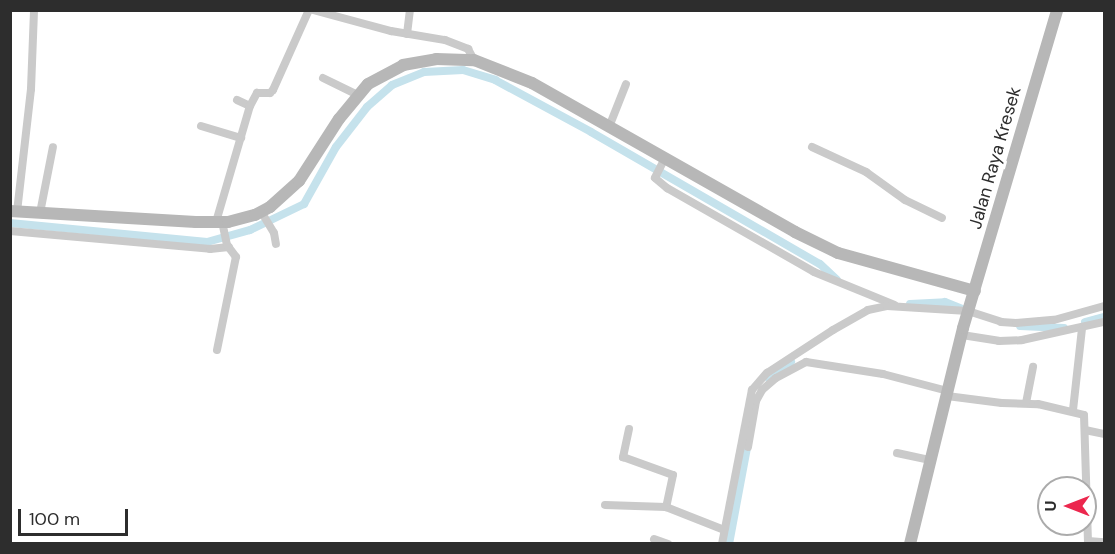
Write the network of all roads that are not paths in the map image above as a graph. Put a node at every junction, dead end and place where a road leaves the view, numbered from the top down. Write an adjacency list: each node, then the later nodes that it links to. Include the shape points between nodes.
1 (34, 10): 18 (street, via 30,99)
2 (311, 10): 5 (street); 11 (street, via 273,90 257,93)
3 (410, 10): 5 (street)
4 (1057, 10): 26 (main road, Jalan Raya Kresek)
5 (408, 34): 6 (street, via 468,49)
6 (474, 60): 9 (main road, via 436,59 403,65 375,80); 13 (main road, via 532,83)
7 (324, 78): 9 (street)
8 (626, 84): 13 (street)
9 (358, 95): 20 (main road, via 300,182)
10 (237, 100): 11 (street)
11 (250, 106): 14 (street)
12 (201, 126): 14 (street)
13 (609, 127): 17 (main road)
14 (241, 138): 22 (street)
15 (53, 147): 19 (street)
16 (812, 147): 21 (street, via 866,172 905,200)
17 (659, 167): 26 (main road, via 838,253); 27 (street, via 655,179 666,188 814,272)
18 (14, 212): 19 (main road)
19 (40, 213): 22 (main road)
20 (264, 215): 22 (main road); 24 (street)
21 (942, 218)
22 (220, 226): 25 (street)
23 (10, 231): 25 (street, via 210,249)
24 (276, 244)
25 (228, 246): 33 (street, via 236,262)
26 (975, 291): 29 (main road, Jalan Raya Kresek)
27 (897, 306): 29 (street); 46 (street, via 862,314 758,381 748,406)
28 (1104, 306): 30 (street)
29 (968, 313): 30 (street, via 1001,322); 32 (main road, Jalan Raya Kresek)
30 (1083, 322): 31 (street); 32 (street, via 1006,341); 37 (street)
31 (1104, 322)
32 (963, 331): 35 (main road, Jalan Raya Kresek)
33 (217, 350)
34 (1033, 367): 36 (street)
35 (948, 393): 36 (street); 41 (street, via 883,374 806,362 762,390 756,401); 43 (main road, Jalan Raya Kresek)
36 (1026, 404): 37 (street)
37 (1073, 410): 39 (street, via 1085,416)
38 (629, 429): 45 (street, via 623,457 673,475)
39 (1085, 430): 40 (street); 48 (street)
40 (1104, 434)
41 (748, 447)
42 (897, 453): 43 (street)
43 (930, 460): 52 (main road, Jalan Raya Kresek)
44 (605, 505): 45 (street)
45 (666, 507): 46 (street)
46 (724, 530): 51 (street)
47 (654, 539): 50 (street)
48 (1088, 542): 49 (street)
49 (1104, 542)
50 (668, 543)
51 (722, 543)
52 (910, 543)

